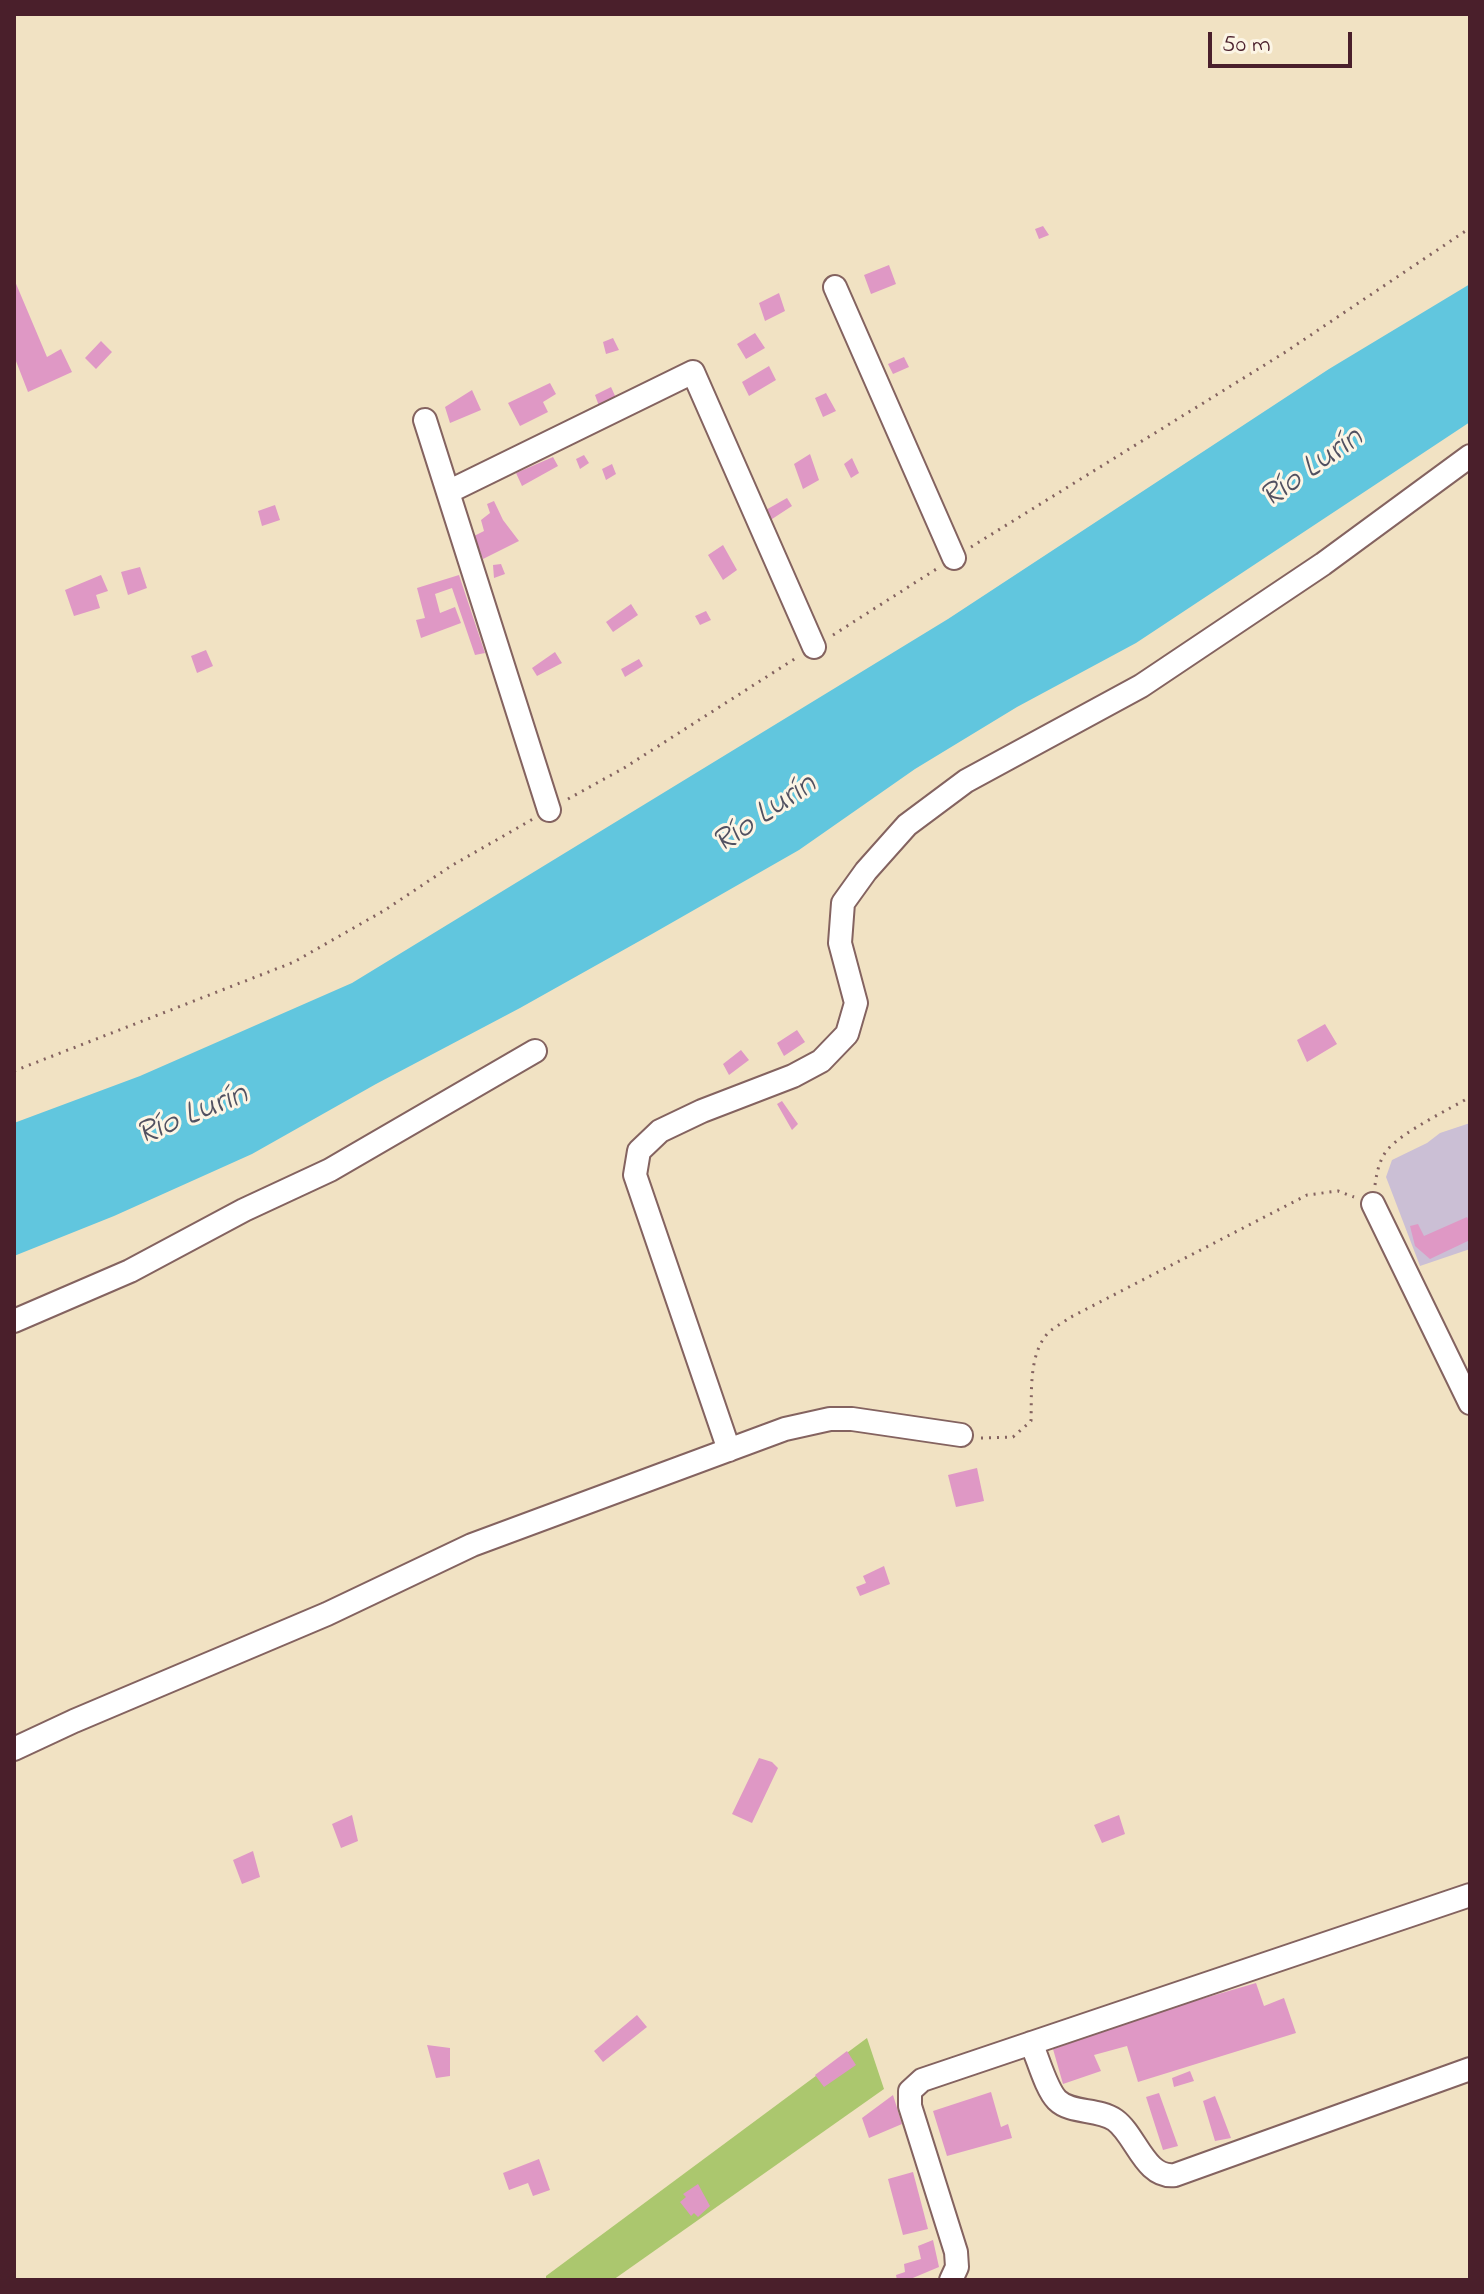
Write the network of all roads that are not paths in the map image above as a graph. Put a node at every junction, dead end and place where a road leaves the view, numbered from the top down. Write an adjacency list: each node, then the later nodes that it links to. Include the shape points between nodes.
1 (835, 287): 5 (street)
2 (425, 420): 4 (street)
3 (1470, 456): 13 (street, via 1323,564 1141,686 966,781 907,825 843,903 840,943 856,1003 847,1034 821,1061 660,1131 639,1151 635,1175)
4 (448, 492): 6 (street, via 693,372); 7 (street)
5 (954, 558)
6 (814, 647)
7 (549, 810)
8 (535, 1051): 10 (street, via 330,1170 130,1271)
9 (1373, 1204): 11 (street)
10 (14, 1321)
11 (1470, 1403)
12 (961, 1435): 13 (street, via 830,1419)
13 (729, 1450): 14 (street, via 472,1545 327,1614)
14 (14, 1749)
15 (1470, 1895): 16 (street)
16 (1031, 2043): 17 (street, via 1055,2098 1065,2106 1114,2120 1159,2175 1167,2176); 18 (street, via 922,2080 910,2091 910,2106 956,2252)
17 (1470, 2069)
18 (951, 2280)

